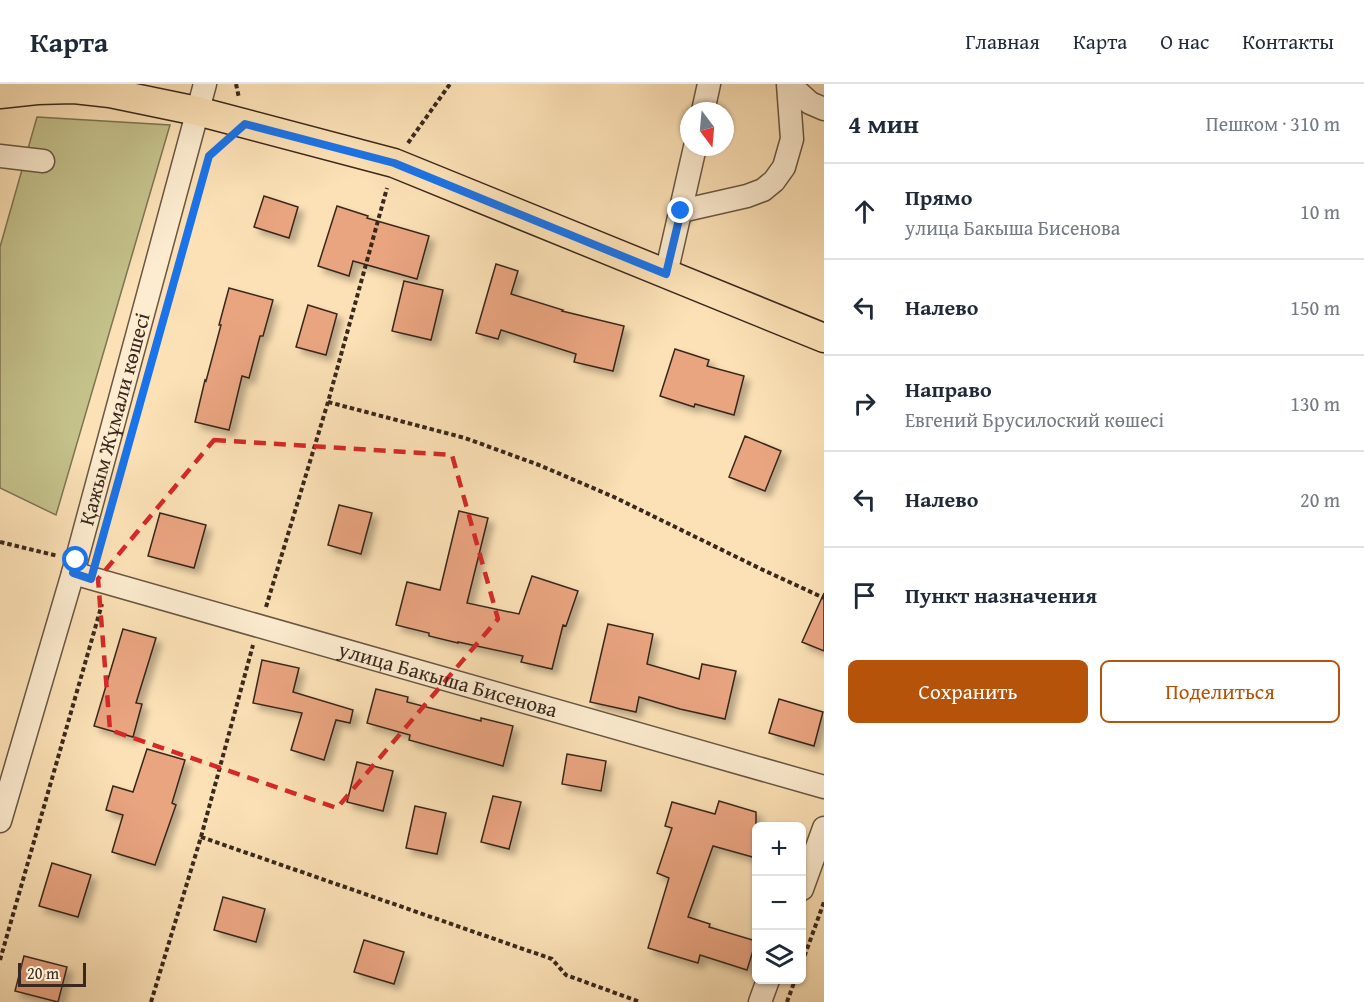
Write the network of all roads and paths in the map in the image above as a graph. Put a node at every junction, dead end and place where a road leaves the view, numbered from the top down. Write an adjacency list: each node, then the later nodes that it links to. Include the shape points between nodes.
1 (205, 84): 9 (street, Қажым Жұмали көшесі)
2 (236, 84): 10 (path)
3 (450, 84): 15 (path)
4 (709, 84): 7 (street)
5 (789, 84): 8 (street, via 810,103); 16 (street, via 792,139 784,167 774,181 764,190 747,196)
6 (0, 94): 9 (main road, via 74,89)
7 (705, 102)
8 (824, 109)
9 (197, 111): 10 (main road); 21 (street, Қажым Жұмали көшесі)
10 (245, 124): 12 (path); 15 (main road)
11 (0, 156): 14 (street)
12 (209, 156)
13 (693, 156): 16 (street)
14 (44, 161)
15 (394, 163): 17 (main road); 19 (path)
16 (681, 211): 17 (street)
17 (666, 274): 18 (main road)
18 (824, 338)
19 (328, 402): 22 (path, via 465,438 539,465); 23 (path)
20 (0, 542): 21 (path)
21 (80, 571): 23 (street, улица Бакыша Бисенова); 25 (street, Қажым Жұмали көшесі); 31 (path, via 102,603)
22 (824, 598)
23 (260, 627): 24 (street, улица Бакыша Бисенова); 27 (path)
24 (824, 787)
25 (0, 821)
26 (824, 828): 28 (street)
27 (201, 837): 34 (path); 35 (path, via 552,959 566,975)
28 (806, 876)
29 (824, 902): 30 (path)
30 (806, 950)
31 (0, 960)
32 (767, 984): 36 (street)
33 (794, 984): 37 (path)
34 (151, 1002)
35 (640, 1002)
36 (760, 1002)
37 (787, 1002)

